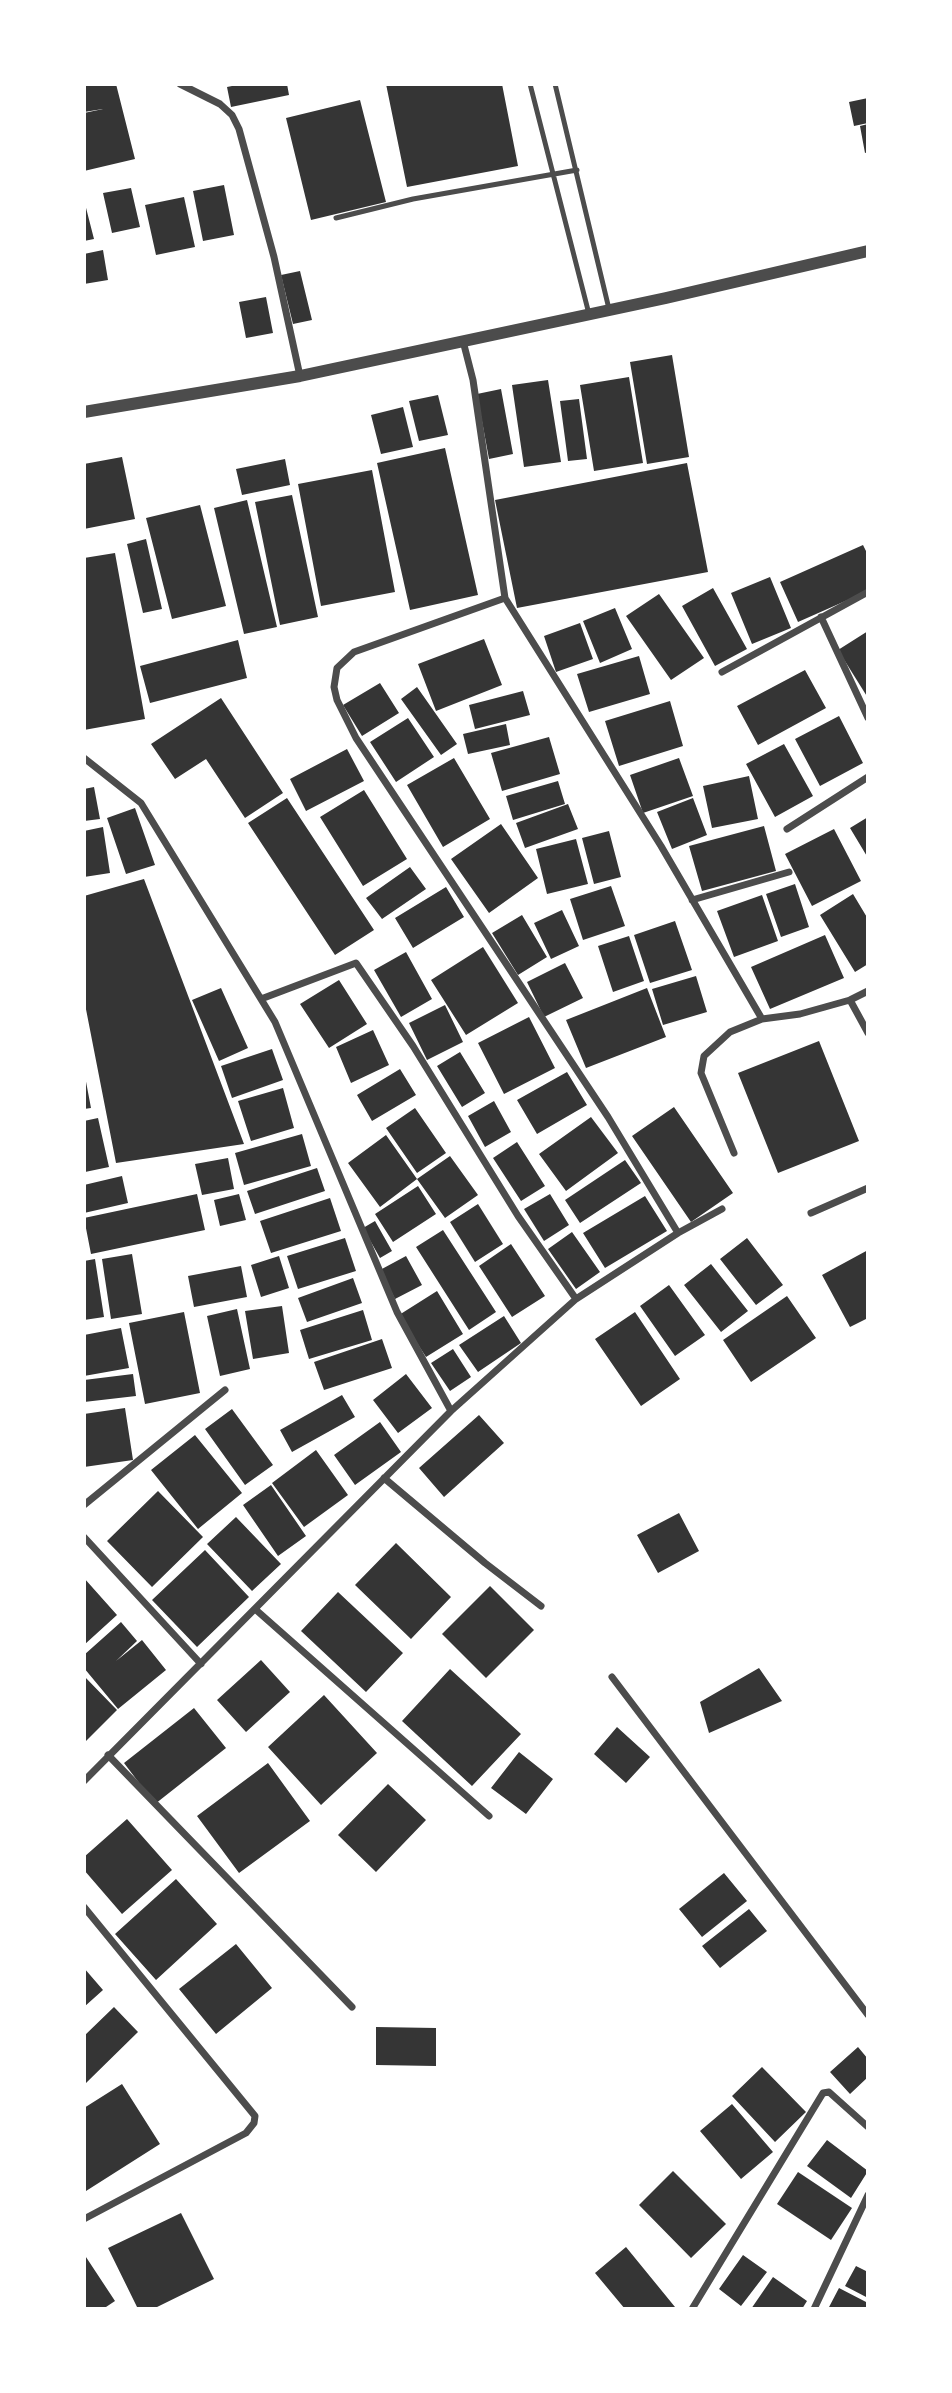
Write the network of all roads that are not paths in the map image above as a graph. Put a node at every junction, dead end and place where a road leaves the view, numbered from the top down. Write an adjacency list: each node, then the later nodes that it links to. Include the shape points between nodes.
1 (180, 84): 11 (street, via 220,104 239,129)
2 (530, 84): 5 (lane)
3 (555, 84): 4 (lane)
4 (578, 170): 5 (lane); 8 (lane)
5 (551, 175): 6 (lane, via 413,199); 9 (lane)
6 (336, 218)
7 (868, 251): 8 (street)
8 (610, 310): 9 (street)
9 (589, 314): 10 (street)
10 (463, 341): 11 (street); 14 (street, via 473,380)
11 (300, 376): 12 (street)
12 (84, 412)
13 (868, 592): 15 (street)
14 (505, 598): 22 (street); 32 (street, via 354,653 337,668 337,700 356,738 608,1117)
15 (821, 617): 16 (street); 17 (street)
16 (722, 672)
17 (868, 718)
18 (84, 758): 24 (street, via 141,803)
19 (868, 777): 20 (street)
20 (787, 829)
21 (789, 872): 22 (street)
22 (692, 900): 26 (street)
23 (868, 990): 25 (street)
24 (261, 999): 33 (street, via 356,962 518,1216); 35 (street, via 275,1022 397,1312)
25 (850, 1000): 26 (street); 27 (street)
26 (762, 1019): 28 (street, via 730,1032 704,1056 701,1073)
27 (868, 1033)
28 (734, 1153)
29 (868, 1188): 31 (street)
30 (722, 1209): 32 (street)
31 (811, 1213)
32 (678, 1233): 33 (street)
33 (576, 1298): 35 (street)
34 (225, 1390): 37 (street)
35 (452, 1411): 36 (street)
36 (384, 1478): 39 (street); 40 (street)
37 (84, 1505)
38 (84, 1537): 41 (street)
39 (541, 1606)
40 (255, 1609): 41 (street); 45 (street)
41 (201, 1664): 43 (street)
42 (612, 1677): 48 (street)
43 (108, 1755): 44 (street); 47 (street)
44 (84, 1781)
45 (489, 1816)
46 (84, 1907): 51 (street, via 255,2116 246,2133)
47 (352, 2007)
48 (868, 2015)
49 (868, 2127): 52 (street, via 829,2092 823,2093)
50 (868, 2195): 53 (street)
51 (84, 2219)
52 (692, 2309)
53 (814, 2309)

